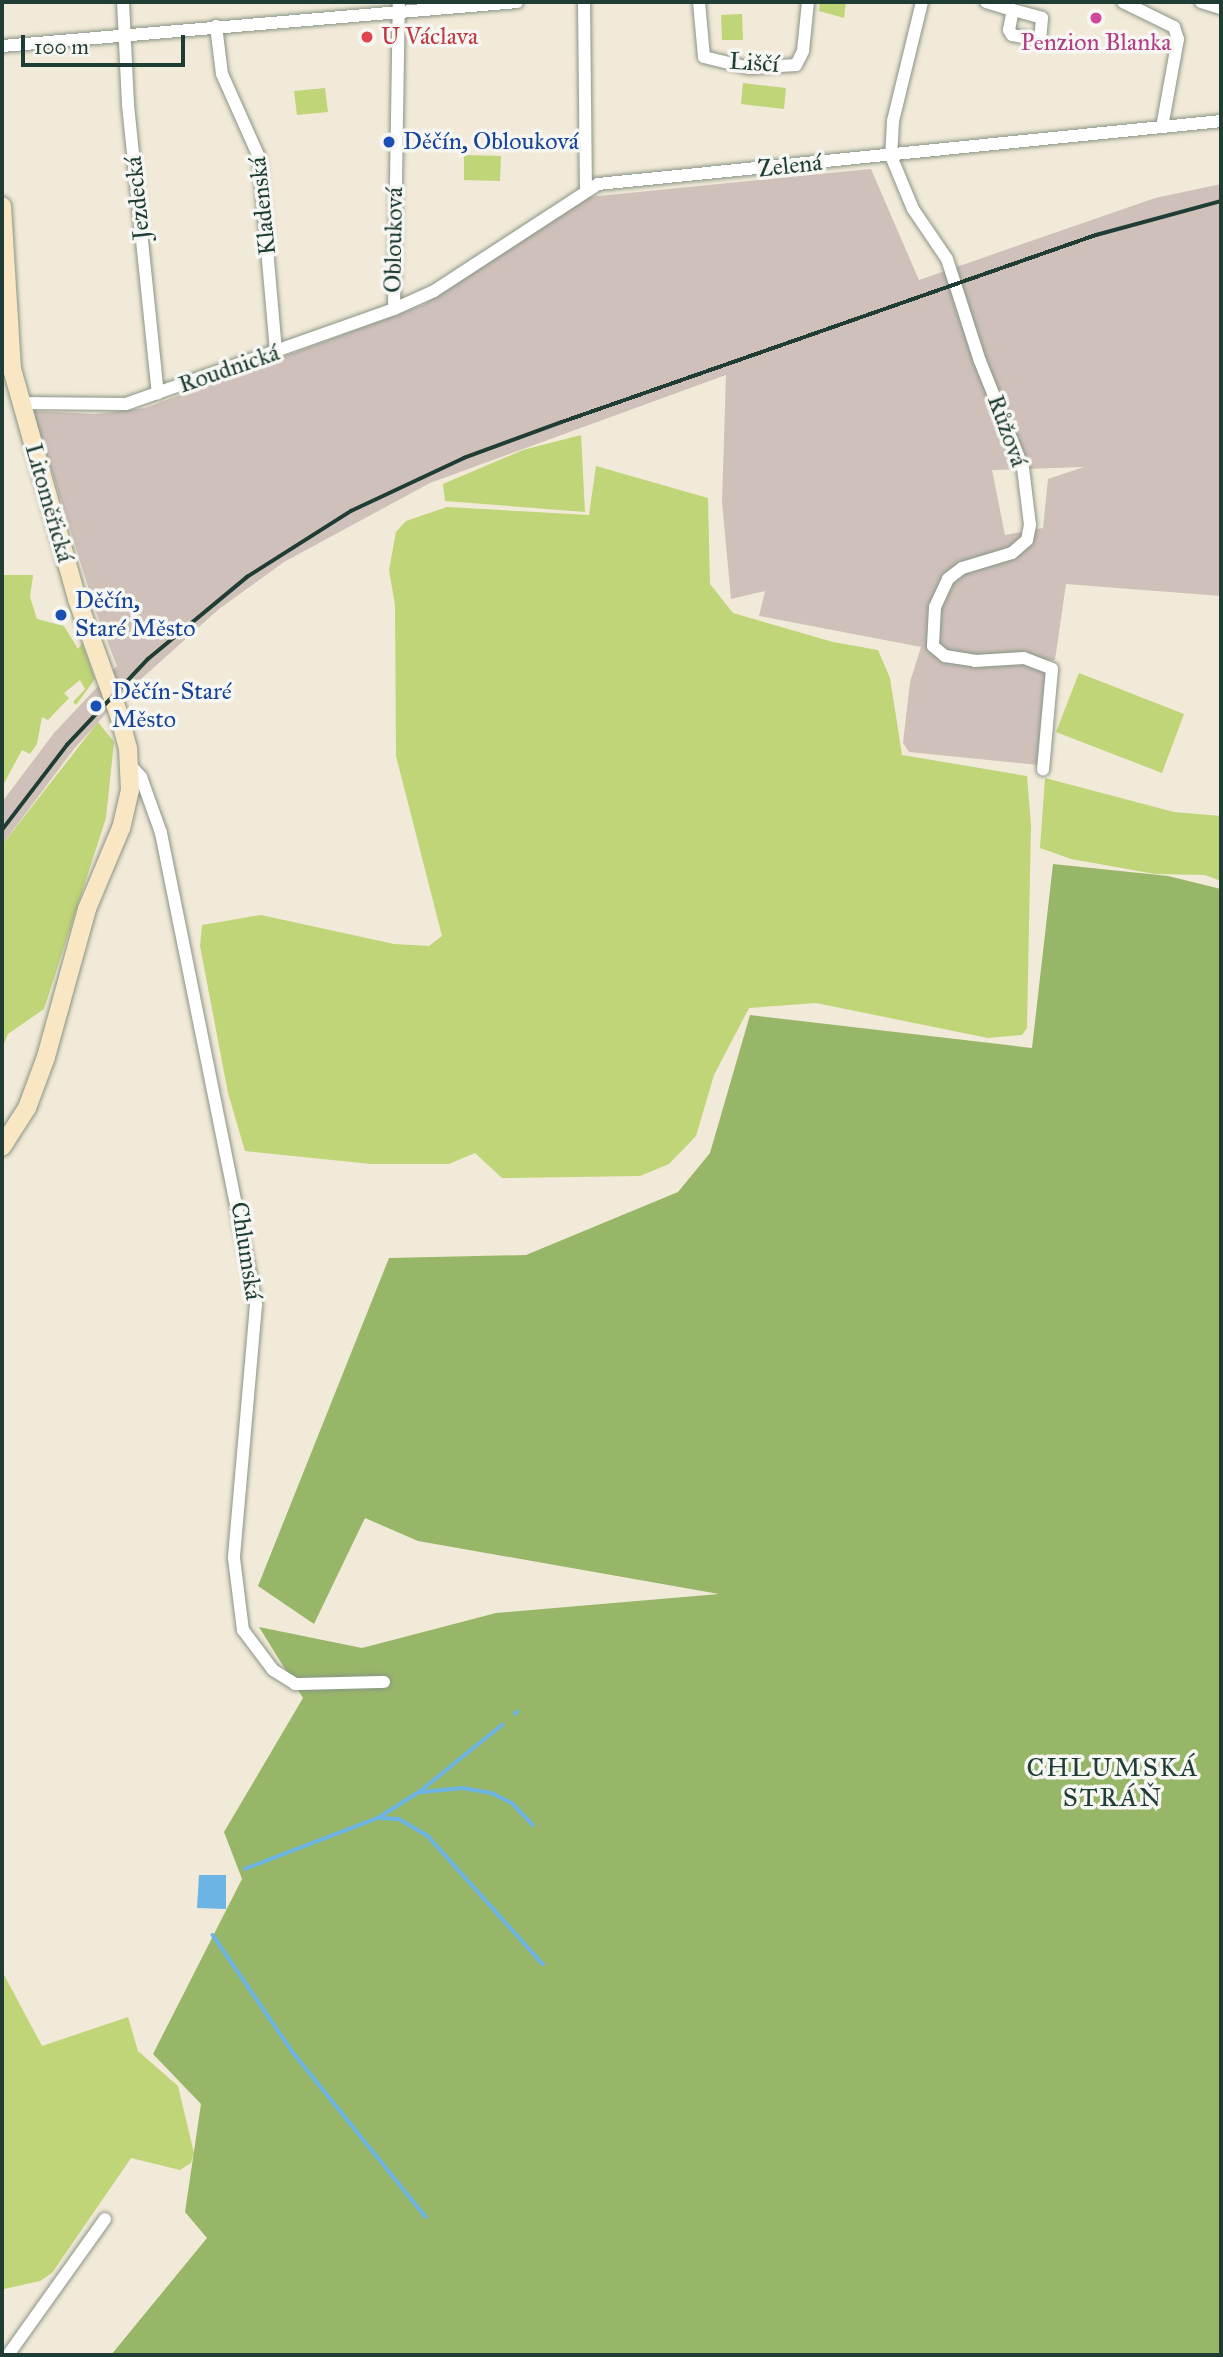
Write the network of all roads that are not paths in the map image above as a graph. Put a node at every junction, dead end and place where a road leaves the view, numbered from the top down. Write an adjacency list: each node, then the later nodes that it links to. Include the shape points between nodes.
1 (123, 2): 15 (street, Jezdecká)
2 (517, 2): 10 (street)
3 (584, 2): 20 (street)
4 (699, 2): 5 (street, Liščí, via 704,57 749,68 796,65 803,51)
5 (808, 2)
6 (922, 2): 19 (street, Růžová, via 894,121)
7 (986, 2): 13 (street)
8 (1123, 2): 18 (street, via 1174,27 1178,39)
9 (1201, 2): 12 (street)
10 (492, 3): 11 (street)
11 (399, 6): 14 (street); 22 (street, Oblouková)
12 (1221, 8)
13 (1013, 10)
14 (216, 26): 15 (street); 23 (street, Kladenská, via 222,74 260,157)
15 (126, 34): 16 (street); 25 (street, Jezdecká, via 128,106)
16 (2, 46)
17 (1221, 121): 18 (street, Zelená)
18 (1162, 127): 19 (street, Zelená)
19 (891, 156): 20 (street, Zelená); 28 (street, Růžová, via 913,209 947,259 980,360 1023,468 1030,525 1027,540 1012,553 962,568 948,579 934,607 933,646 945,656 975,661 1024,658 1052,669)
20 (586, 188): 22 (street, Zelená, via 434,292)
21 (2, 206): 24 (main road, Litoměřická)
22 (394, 309): 23 (street, Roudnická)
23 (276, 353): 25 (street, Roudnická)
24 (7, 374): 26 (main road, Litoměřická)
25 (158, 393): 26 (street, Roudnická, via 107,406 61,400)
26 (21, 403): 27 (main road, Litoměřická, via 77,599 118,711)
27 (130, 764): 29 (main road, Litoměřická, via 125,815 87,909 46,1057 27,1108); 30 (street, Chlumská, via 141,777 162,833 256,1305 234,1558 243,1630 273,1670 295,1684)
28 (1043, 770)
29 (2, 1147)
30 (384, 1682)
31 (105, 2219): 32 (street)
32 (8, 2355)

